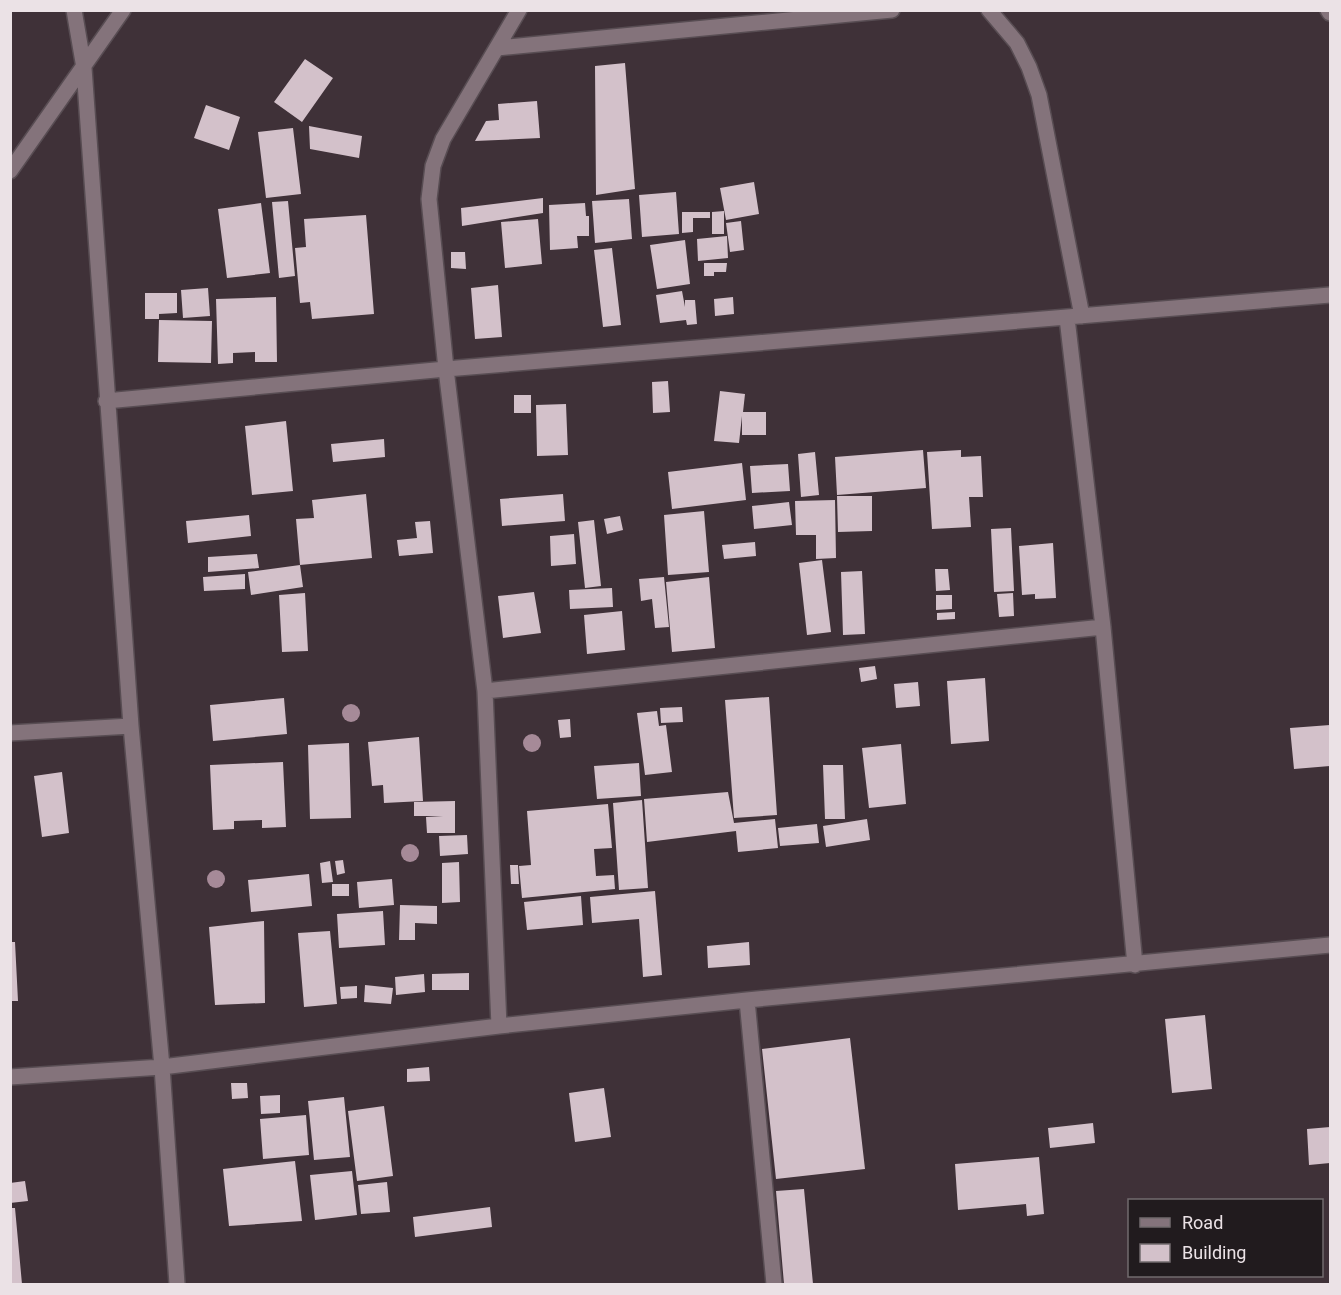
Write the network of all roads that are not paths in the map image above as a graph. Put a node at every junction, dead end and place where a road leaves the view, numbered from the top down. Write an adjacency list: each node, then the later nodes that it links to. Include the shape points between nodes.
1 (74, 10): 7 (street)
2 (123, 10): 7 (street)
3 (519, 10): 6 (street)
4 (892, 10): 6 (street)
5 (989, 10): 10 (street, via 1017,43 1039,95)
6 (497, 48): 11 (street, via 443,139 433,166 429,199)
7 (84, 68): 8 (street); 12 (street)
8 (10, 171)
9 (1330, 295): 10 (street)
10 (1075, 317): 11 (street); 13 (street)
11 (446, 369): 12 (street); 14 (street)
12 (106, 401): 15 (street)
13 (1103, 627): 14 (street); 18 (street)
14 (485, 691): 20 (street)
15 (130, 726): 16 (street); 21 (street)
16 (10, 733)
17 (1330, 945): 18 (street)
18 (1135, 965): 19 (street)
19 (747, 1000): 20 (street); 24 (street)
20 (499, 1026): 21 (street)
21 (162, 1067): 22 (street); 23 (street)
22 (10, 1077)
23 (177, 1284)
24 (774, 1284)

